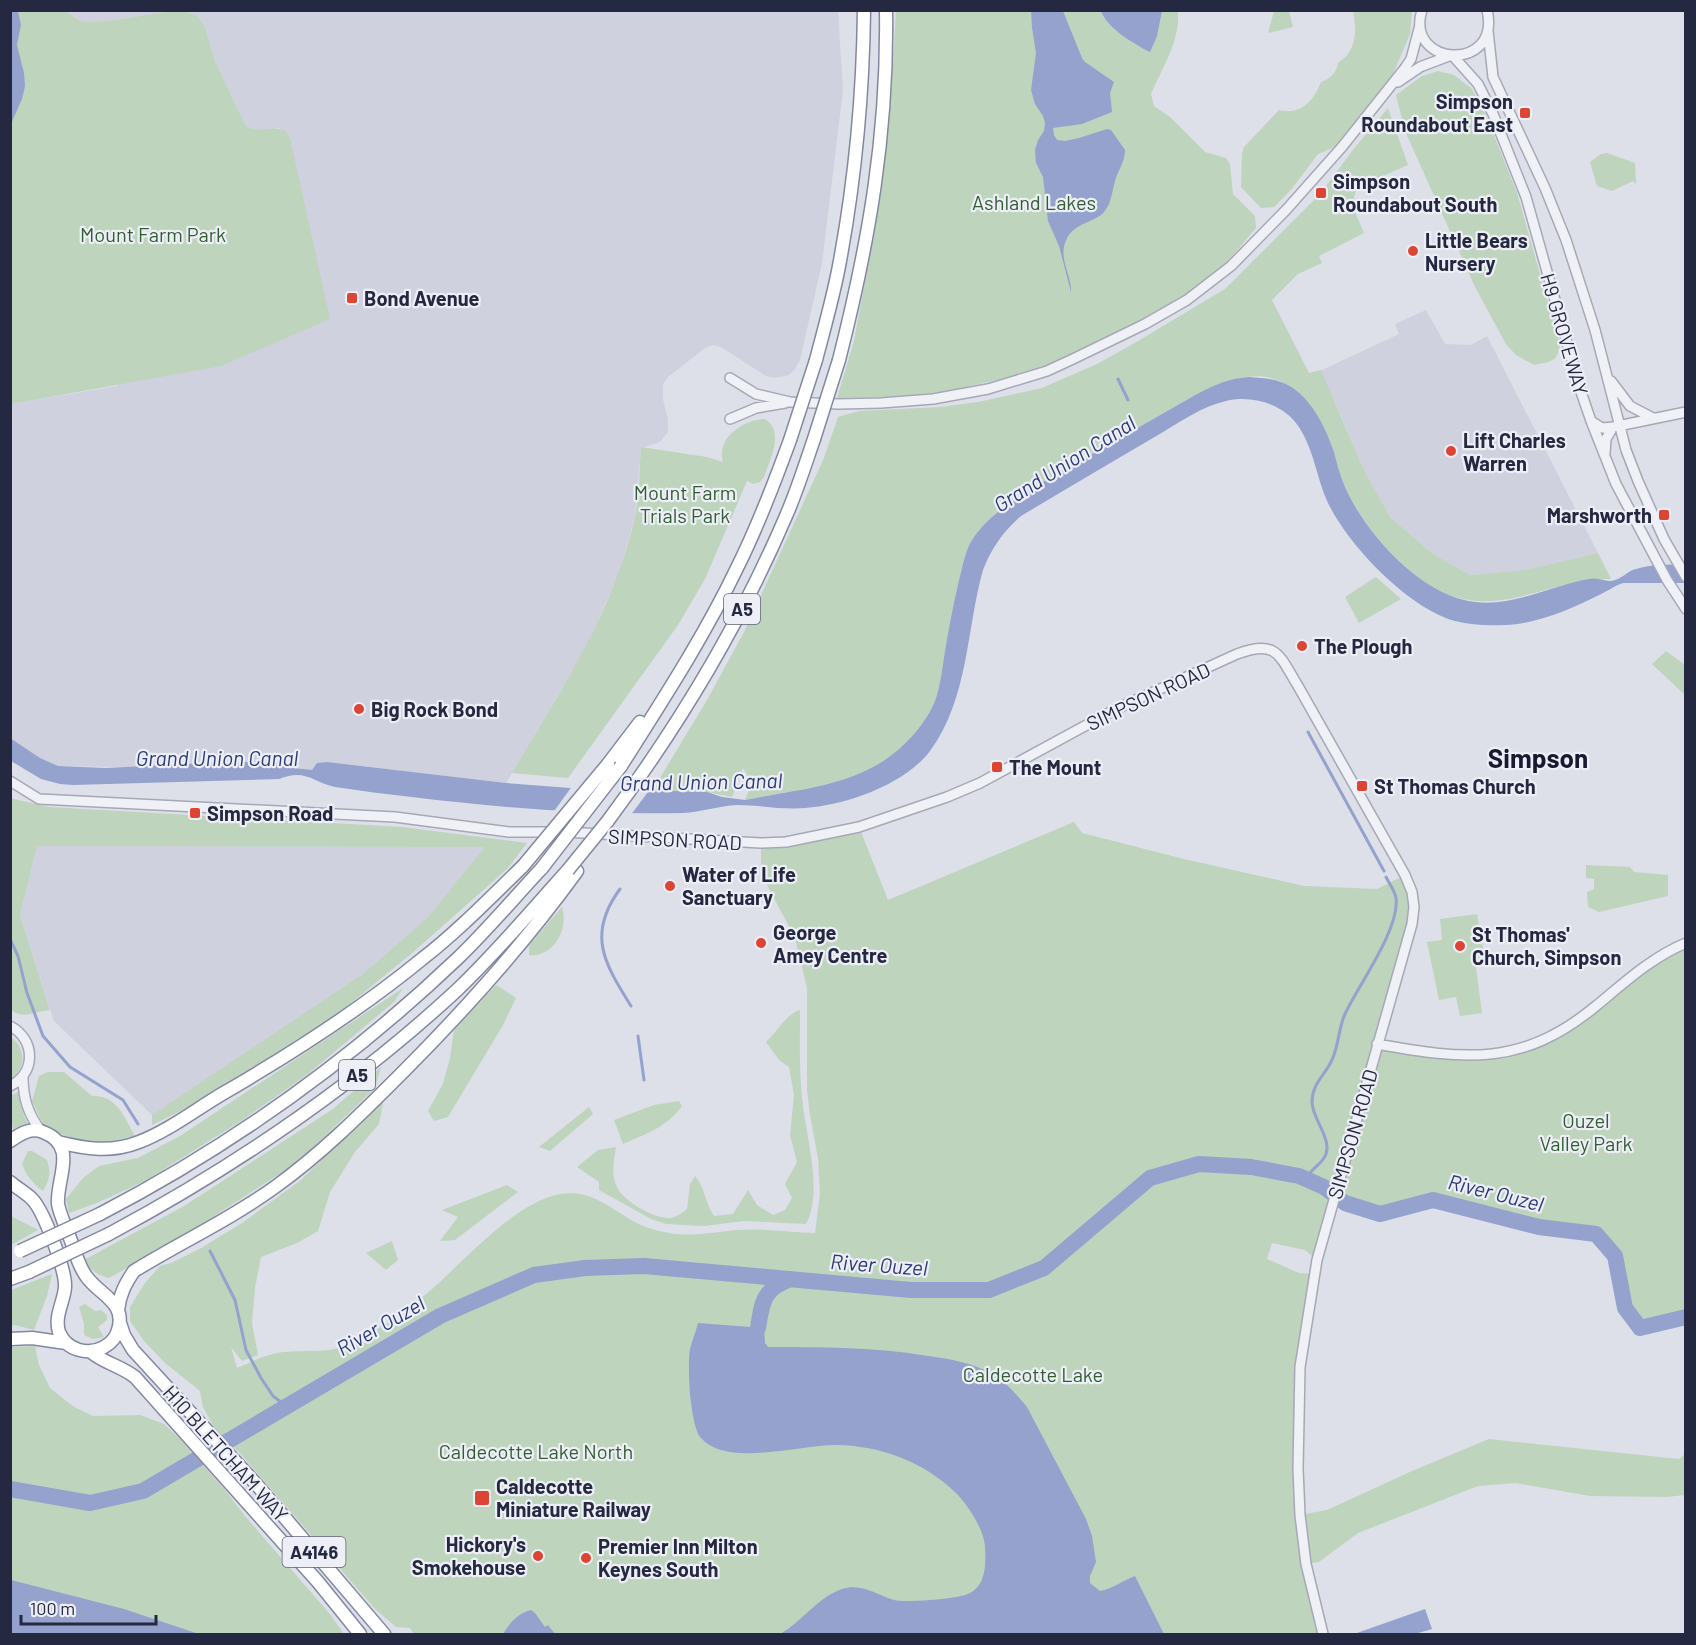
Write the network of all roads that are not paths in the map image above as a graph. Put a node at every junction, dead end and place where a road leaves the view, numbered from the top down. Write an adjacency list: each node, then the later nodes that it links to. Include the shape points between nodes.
1 (864, 10): 21 (highway, A5, bridge, via 863,82 855,165 838,267 816,360 764,511 737,569)
2 (886, 10): 23 (highway, A5, bridge, via 885,93 876,191 860,278 839,360 787,515 714,660 646,768)
3 (1487, 10): 7 (street, H9 GROVEWAY)
4 (1496, 10): 7 (street)
5 (1421, 12): 6 (street)
6 (1420, 25): 8 (street, H9 GROVEWAY, via 1433,49); 9 (street, via 1411,59)
7 (1488, 29): 8 (street, via 1475,50); 11 (street, H9 GROVEWAY, via 1493,77 1566,240)
8 (1451, 56): 9 (street, via 1420,67); 14 (street, H9 GROVEWAY, via 1478,84 1526,197)
9 (1392, 86): 12 (street, via 1286,210 1231,266 1187,300 1145,324 1047,371 988,389 881,403)
10 (730, 378): 12 (street, via 756,394)
11 (1617, 400): 15 (street); 17 (street, H9 GROVEWAY)
12 (790, 402): 16 (street, via 756,408)
13 (1686, 411): 15 (street)
14 (1590, 418): 17 (street, via 1602,428); 18 (street, H9 GROVEWAY)
15 (1653, 418): 17 (street)
16 (730, 419)
17 (1616, 427): 18 (street, via 1606,440); 19 (street, H9 GROVEWAY, via 1664,539)
18 (1604, 456): 20 (street, H9 GROVEWAY, via 1645,541)
19 (1686, 577)
20 (1686, 609)
21 (678, 675): 31 (highway, bridge, via 523,866 430,953 363,1004 275,1063 138,1143 110,1150); 33 (highway, A5, bridge, via 621,765 542,868 459,957 416,996 339,1061 213,1150 162,1182)
22 (10, 782): 26 (street, SIMPSON ROAD, via 39,799 395,817 509,832 786,842 859,827 980,783 1116,709 1237,654 1263,647 1281,658 1412,892 1412,924)
23 (572, 871): 34 (highway, A5, bridge, via 456,990 362,1071 286,1128 174,1199); 35 (highway, via 510,958 344,1130 275,1187 134,1271 120,1296)
24 (1686, 943): 26 (street, via 1647,965 1579,1020 1524,1048 1468,1056)
25 (10, 1026): 27 (street, via 22,1034 30,1051)
26 (1377, 1044): 41 (street, SIMPSON ROAD, via 1316,1267 1304,1335 1298,1418 1301,1525)
27 (23, 1077): 28 (street); 29 (street, via 26,1106)
28 (10, 1086)
29 (41, 1131): 30 (highway, via 19,1134); 31 (highway)
30 (10, 1141)
31 (58, 1142): 35 (highway, H10 BLETCHAM WAY, via 64,1154 58,1206 81,1267 94,1286 114,1302)
32 (10, 1182): 37 (highway, via 41,1211 64,1273 58,1326)
33 (15, 1253)
34 (10, 1279)
35 (119, 1317): 38 (highway, via 113,1340); 40 (highway, H10 BLETCHAM WAY / A4146, via 133,1350)
36 (10, 1339): 37 (highway, H10 BLETCHAM WAY)
37 (66, 1343): 38 (highway, H10 BLETCHAM WAY)
38 (91, 1352): 39 (highway, H10 BLETCHAM WAY / A4146, via 135,1377 318,1582)
39 (360, 1635)
40 (384, 1635)
41 (1323, 1635)

